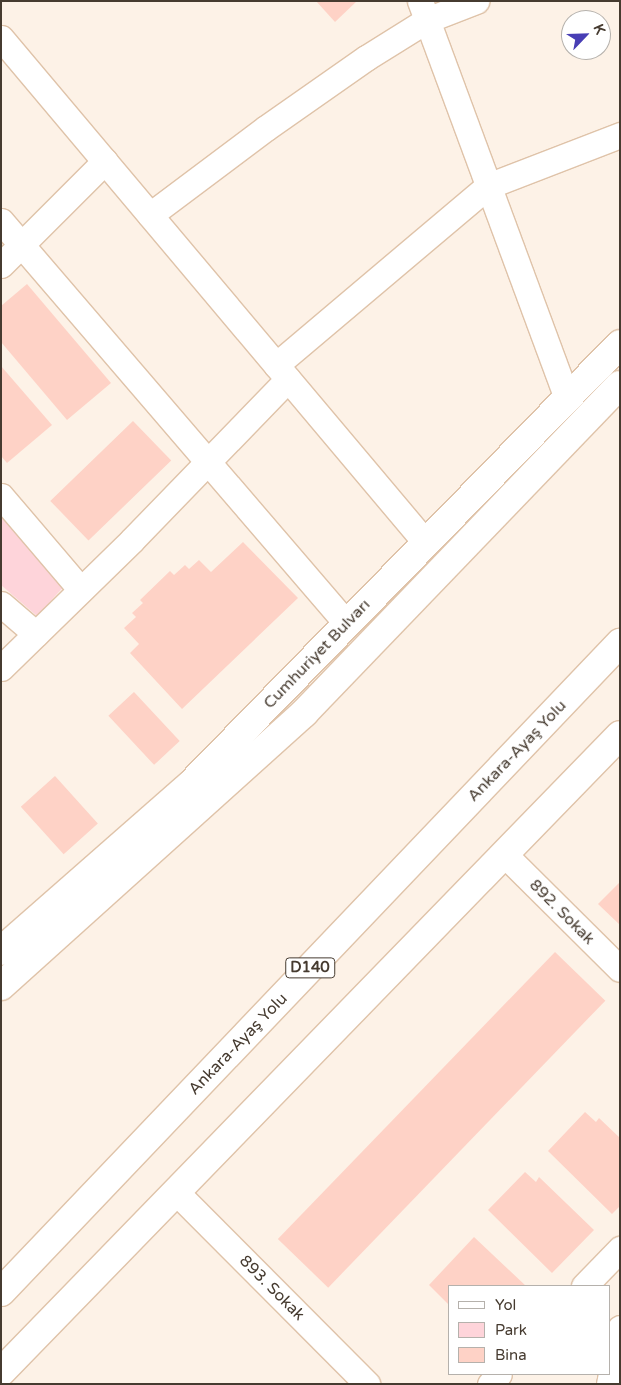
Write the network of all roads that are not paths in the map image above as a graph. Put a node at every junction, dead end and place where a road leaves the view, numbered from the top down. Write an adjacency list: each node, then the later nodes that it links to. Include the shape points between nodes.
1 (476, 1): 2 (street)
2 (423, 11): 6 (street); 7 (street)
3 (1, 38): 5 (street)
4 (620, 135): 6 (street)
5 (105, 161): 7 (street); 9 (street)
6 (488, 186): 12 (street); 14 (street)
7 (150, 215): 12 (street)
8 (1, 221): 9 (street)
9 (22, 244): 10 (street); 15 (street)
10 (1, 265)
11 (620, 344): 14 (main road, Cumhuriyet Bulvarı)
12 (282, 372): 15 (street); 17 (street)
13 (620, 385): 28 (main road, Cumhuriyet Bulvarı, via 304,713)
14 (567, 398): 17 (main road, Cumhuriyet Bulvarı)
15 (208, 461): 18 (street); 20 (street)
16 (1, 496): 18 (street)
17 (426, 543): 20 (main road, Cumhuriyet Bulvarı)
18 (81, 590): 21 (street)
19 (1, 604): 21 (street)
20 (347, 624): 26 (main road, Cumhuriyet Bulvarı, via 189,786)
21 (36, 634): 23 (street)
22 (620, 643): 32 (main road, Ankara-Ayaş Yolu / D140)
23 (1, 668)
24 (620, 735): 25 (main road)
25 (504, 854): 27 (street, 892. Sokak); 29 (main road)
26 (1, 951)
27 (620, 969)
28 (1, 986)
29 (176, 1192): 34 (main road); 36 (street, 893. Sokak)
30 (620, 1249): 31 (street)
31 (585, 1285)
32 (1, 1292)
33 (619, 1335): 35 (street)
34 (1, 1372)
35 (611, 1374)
36 (367, 1384)

